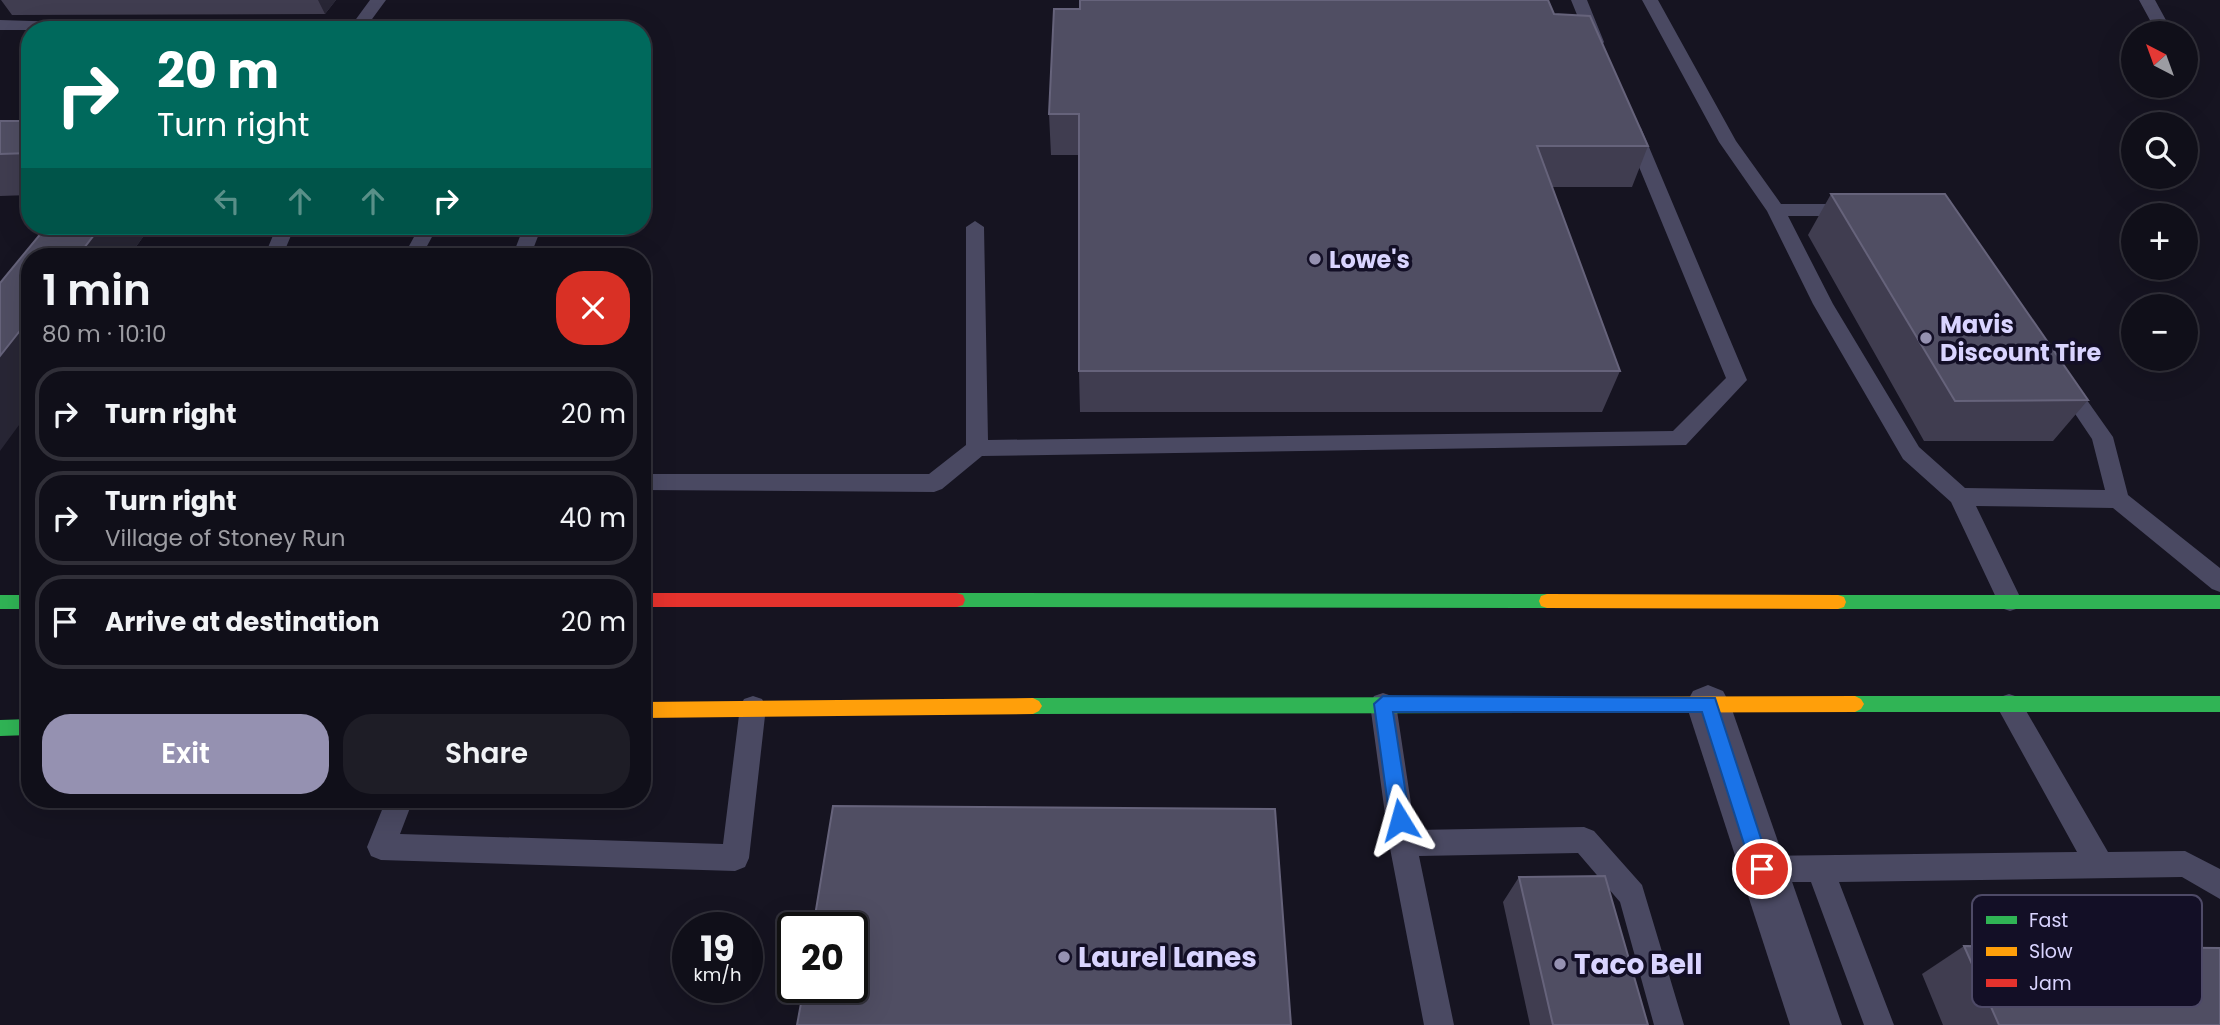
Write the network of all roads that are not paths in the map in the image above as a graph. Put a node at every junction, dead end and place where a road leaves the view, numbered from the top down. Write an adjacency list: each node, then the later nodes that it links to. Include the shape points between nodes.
1 (378, 0): 5 (lane)
2 (1578, 0): 9 (lane)
3 (1650, 0): 11 (lane, via 1728,142)
4 (2147, 0): 6 (lane)
5 (363, 21)
6 (2158, 21)
7 (0, 25): 8 (lane)
8 (21, 26)
9 (1605, 63)
10 (1626, 114): 15 (lane, via 1737,380 1678,439)
11 (1776, 210): 12 (lane); 17 (lane, via 1823,304 1911,453)
12 (1870, 210)
13 (975, 227): 15 (lane)
14 (2055, 370): 18 (lane, via 2102,437)
15 (977, 448): 16 (lane, via 934,483)
16 (651, 482)
17 (1960, 497): 18 (lane); 21 (lane)
18 (2118, 499): 19 (lane)
19 (2220, 582)
20 (651, 600): 21 (highway)
21 (2010, 601): 23 (highway)
22 (21, 602): 24 (highway)
23 (2220, 602)
24 (0, 603)
25 (1383, 704): 26 (highway); 29 (highway); 34 (lane)
26 (1708, 704): 28 (highway); 37 (street)
27 (2220, 704): 28 (highway)
28 (2009, 705): 35 (lane)
29 (753, 707): 30 (highway); 33 (lane, via 735,858 381,847)
30 (651, 710)
31 (21, 727): 32 (highway)
32 (0, 728)
33 (396, 808)
34 (1404, 843): 39 (lane); 40 (lane, via 1584,840 1632,895)
35 (2100, 865): 36 (lane); 38 (lane, via 2185,863)
36 (1820, 868): 37 (lane); 42 (lane)
37 (1762, 869): 41 (street)
38 (2220, 885)
39 (1439, 1025)
40 (1669, 1025)
41 (1816, 1025)
42 (1879, 1025)

